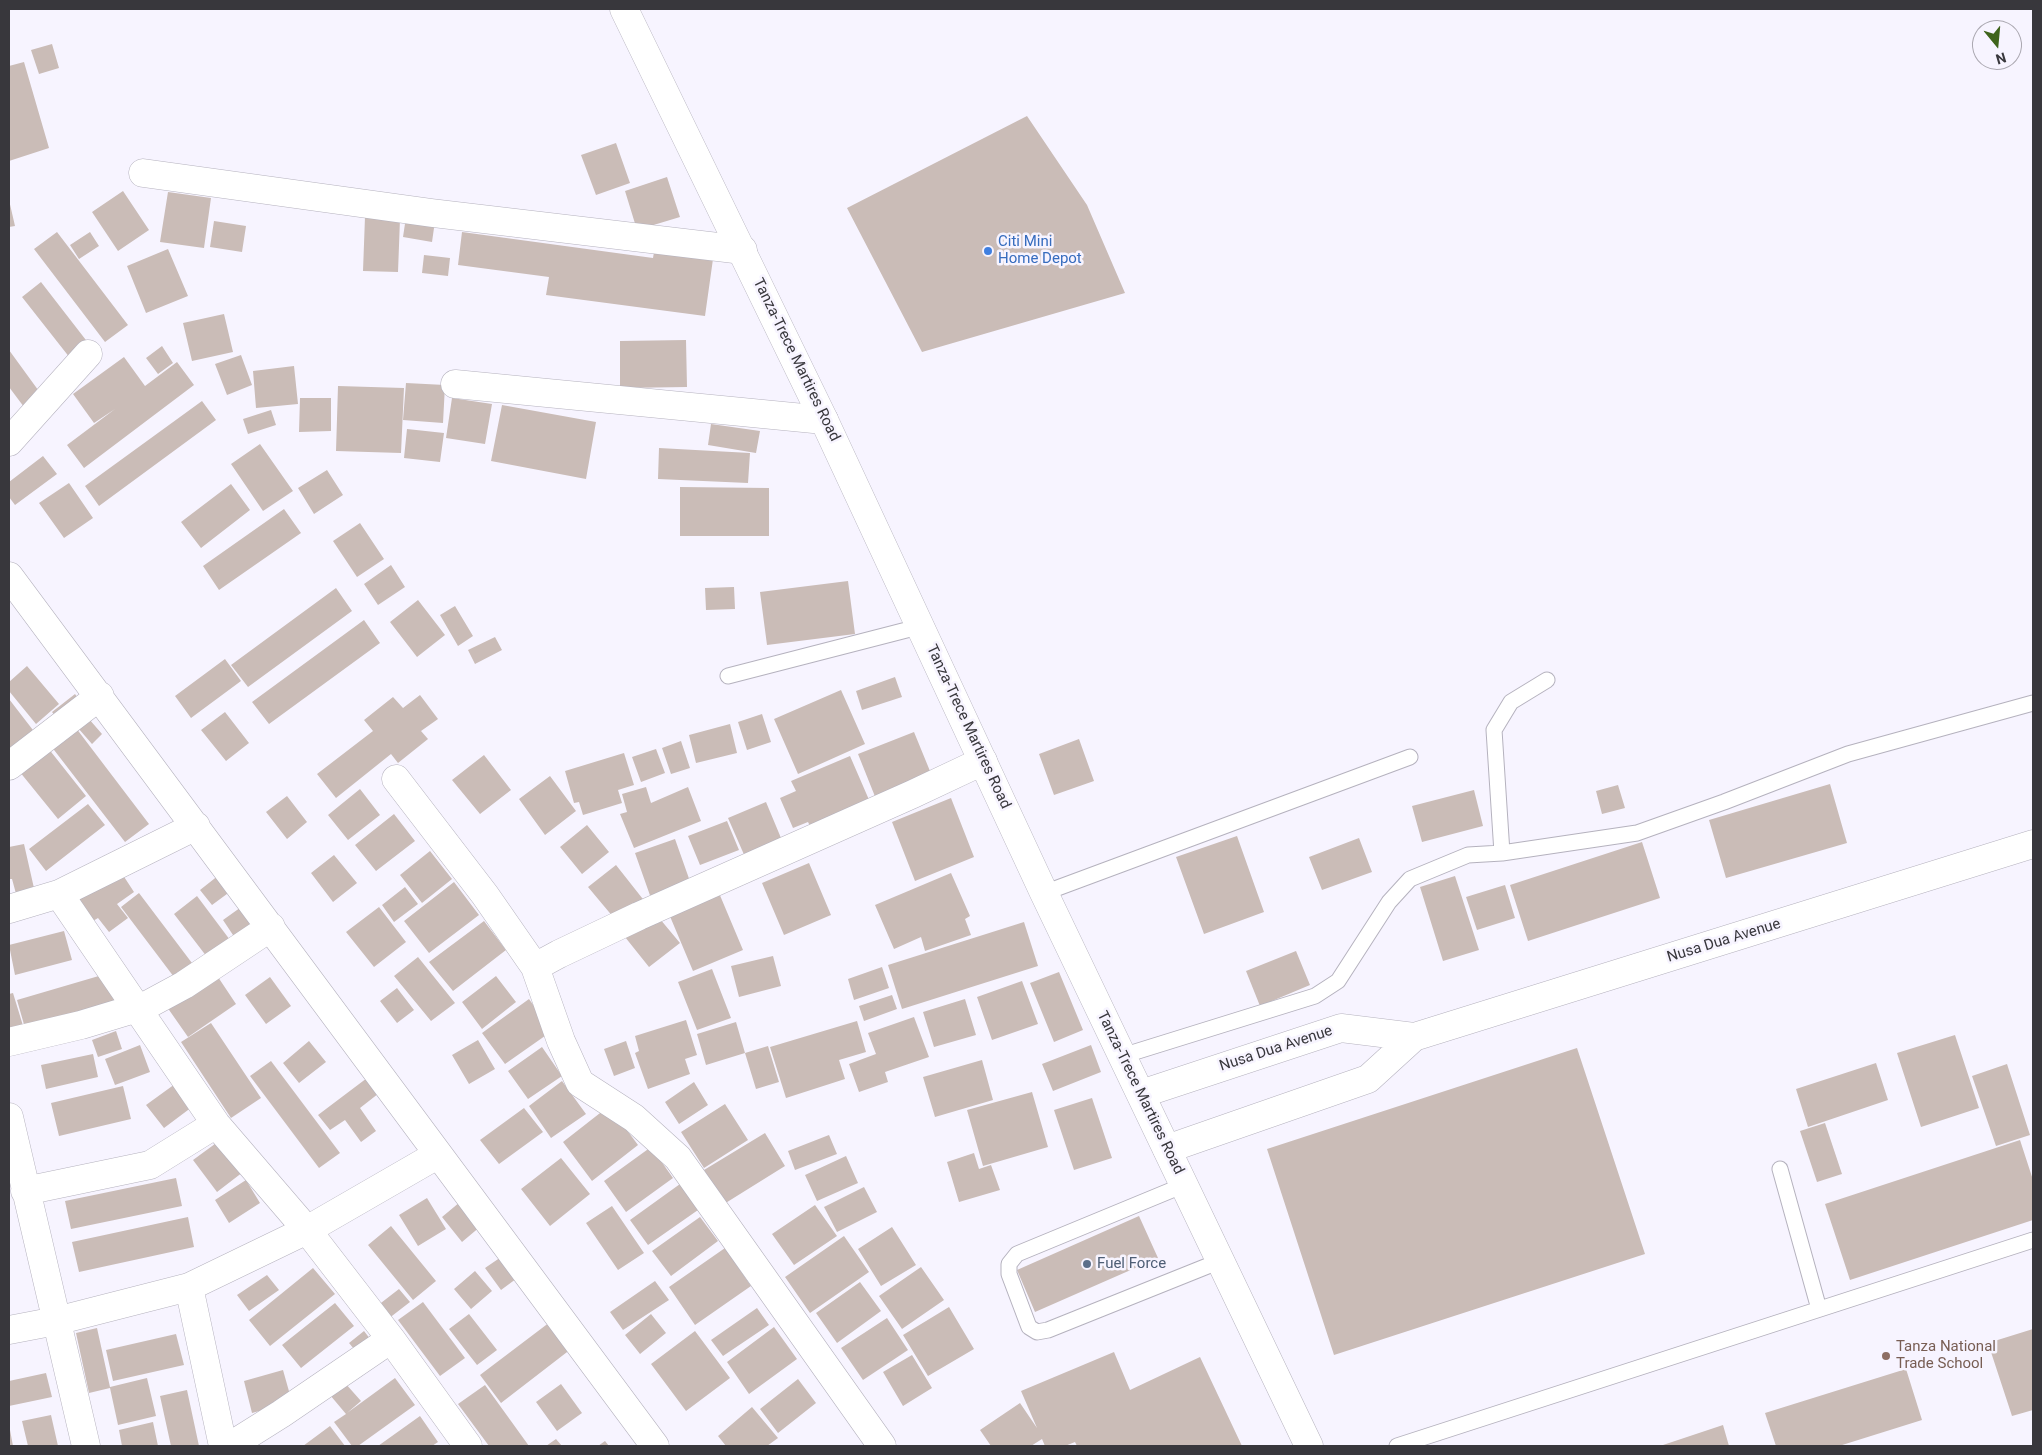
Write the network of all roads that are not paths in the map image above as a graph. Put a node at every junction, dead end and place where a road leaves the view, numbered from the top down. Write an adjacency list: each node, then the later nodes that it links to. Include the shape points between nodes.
1 (624, 9): 3 (street, Tanza-Trece Martires Road)
2 (143, 173): 3 (street, via 432,213)
3 (743, 250): 6 (street, Tanza-Trece Martires Road)
4 (88, 354): 7 (street)
5 (454, 384): 6 (street)
6 (824, 420): 9 (street, Tanza-Trece Martires Road)
7 (9, 442)
8 (9, 577): 12 (street)
9 (922, 626): 10 (lane); 15 (street, Tanza-Trece Martires Road)
10 (728, 676)
11 (1547, 680): 20 (lane, via 1511,702 1494,730)
12 (100, 696): 16 (street); 18 (street)
13 (2033, 703): 20 (lane, via 1848,754 1637,833)
14 (1410, 757): 21 (lane)
15 (983, 761): 21 (street, Tanza-Trece Martires Road); 25 (street, via 647,912)
16 (9, 766)
17 (396, 779): 25 (street, via 485,895)
18 (196, 826): 22 (street); 24 (street)
19 (2033, 844): 27 (street, Nusa Dua Avenue)
20 (1502, 852): 29 (lane, via 1468,855 1410,879 1389,902 1338,981 1315,996)
21 (1044, 892): 29 (street, Tanza-Trece Martires Road)
22 (59, 894): 23 (street); 26 (street)
23 (9, 909)
24 (271, 927): 26 (street, via 184,985); 34 (street)
25 (535, 967): 51 (street, via 561,1042 580,1083 634,1118 678,1158)
26 (137, 1008): 28 (street); 32 (street)
27 (1414, 1038): 30 (street, Nusa Dua Avenue, via 1341,1028); 33 (street, Nusa Dua Avenue, via 1368,1079)
28 (9, 1042)
29 (1122, 1056): 30 (street, Tanza-Trece Martires Road)
30 (1141, 1094): 33 (street, Tanza-Trece Martires Road)
31 (9, 1117): 37 (street)
32 (216, 1124): 37 (street, via 150,1165); 38 (street)
33 (1167, 1149): 36 (street, Tanza-Trece Martires Road)
34 (437, 1154): 38 (street); 50 (street)
35 (1780, 1169): 42 (lane)
36 (1184, 1186): 40 (street, Tanza-Trece Martires Road); 40 (lane, via 1017,1254 1009,1264 1009,1274 1029,1327 1037,1332 1048,1330)
37 (26, 1191): 43 (street)
38 (308, 1230): 41 (street); 45 (street)
39 (2033, 1240): 42 (lane)
40 (1220, 1261): 52 (street, Tanza-Trece Martires Road)
41 (189, 1287): 43 (street); 47 (street)
42 (1819, 1308): 53 (lane)
43 (56, 1321): 44 (street); 46 (street)
44 (9, 1330)
45 (391, 1339): 48 (street); 49 (street)
46 (86, 1446)
47 (223, 1446)
48 (230, 1446)
49 (468, 1446)
50 (655, 1446)
51 (882, 1446)
52 (1309, 1446)
53 (1397, 1446)

